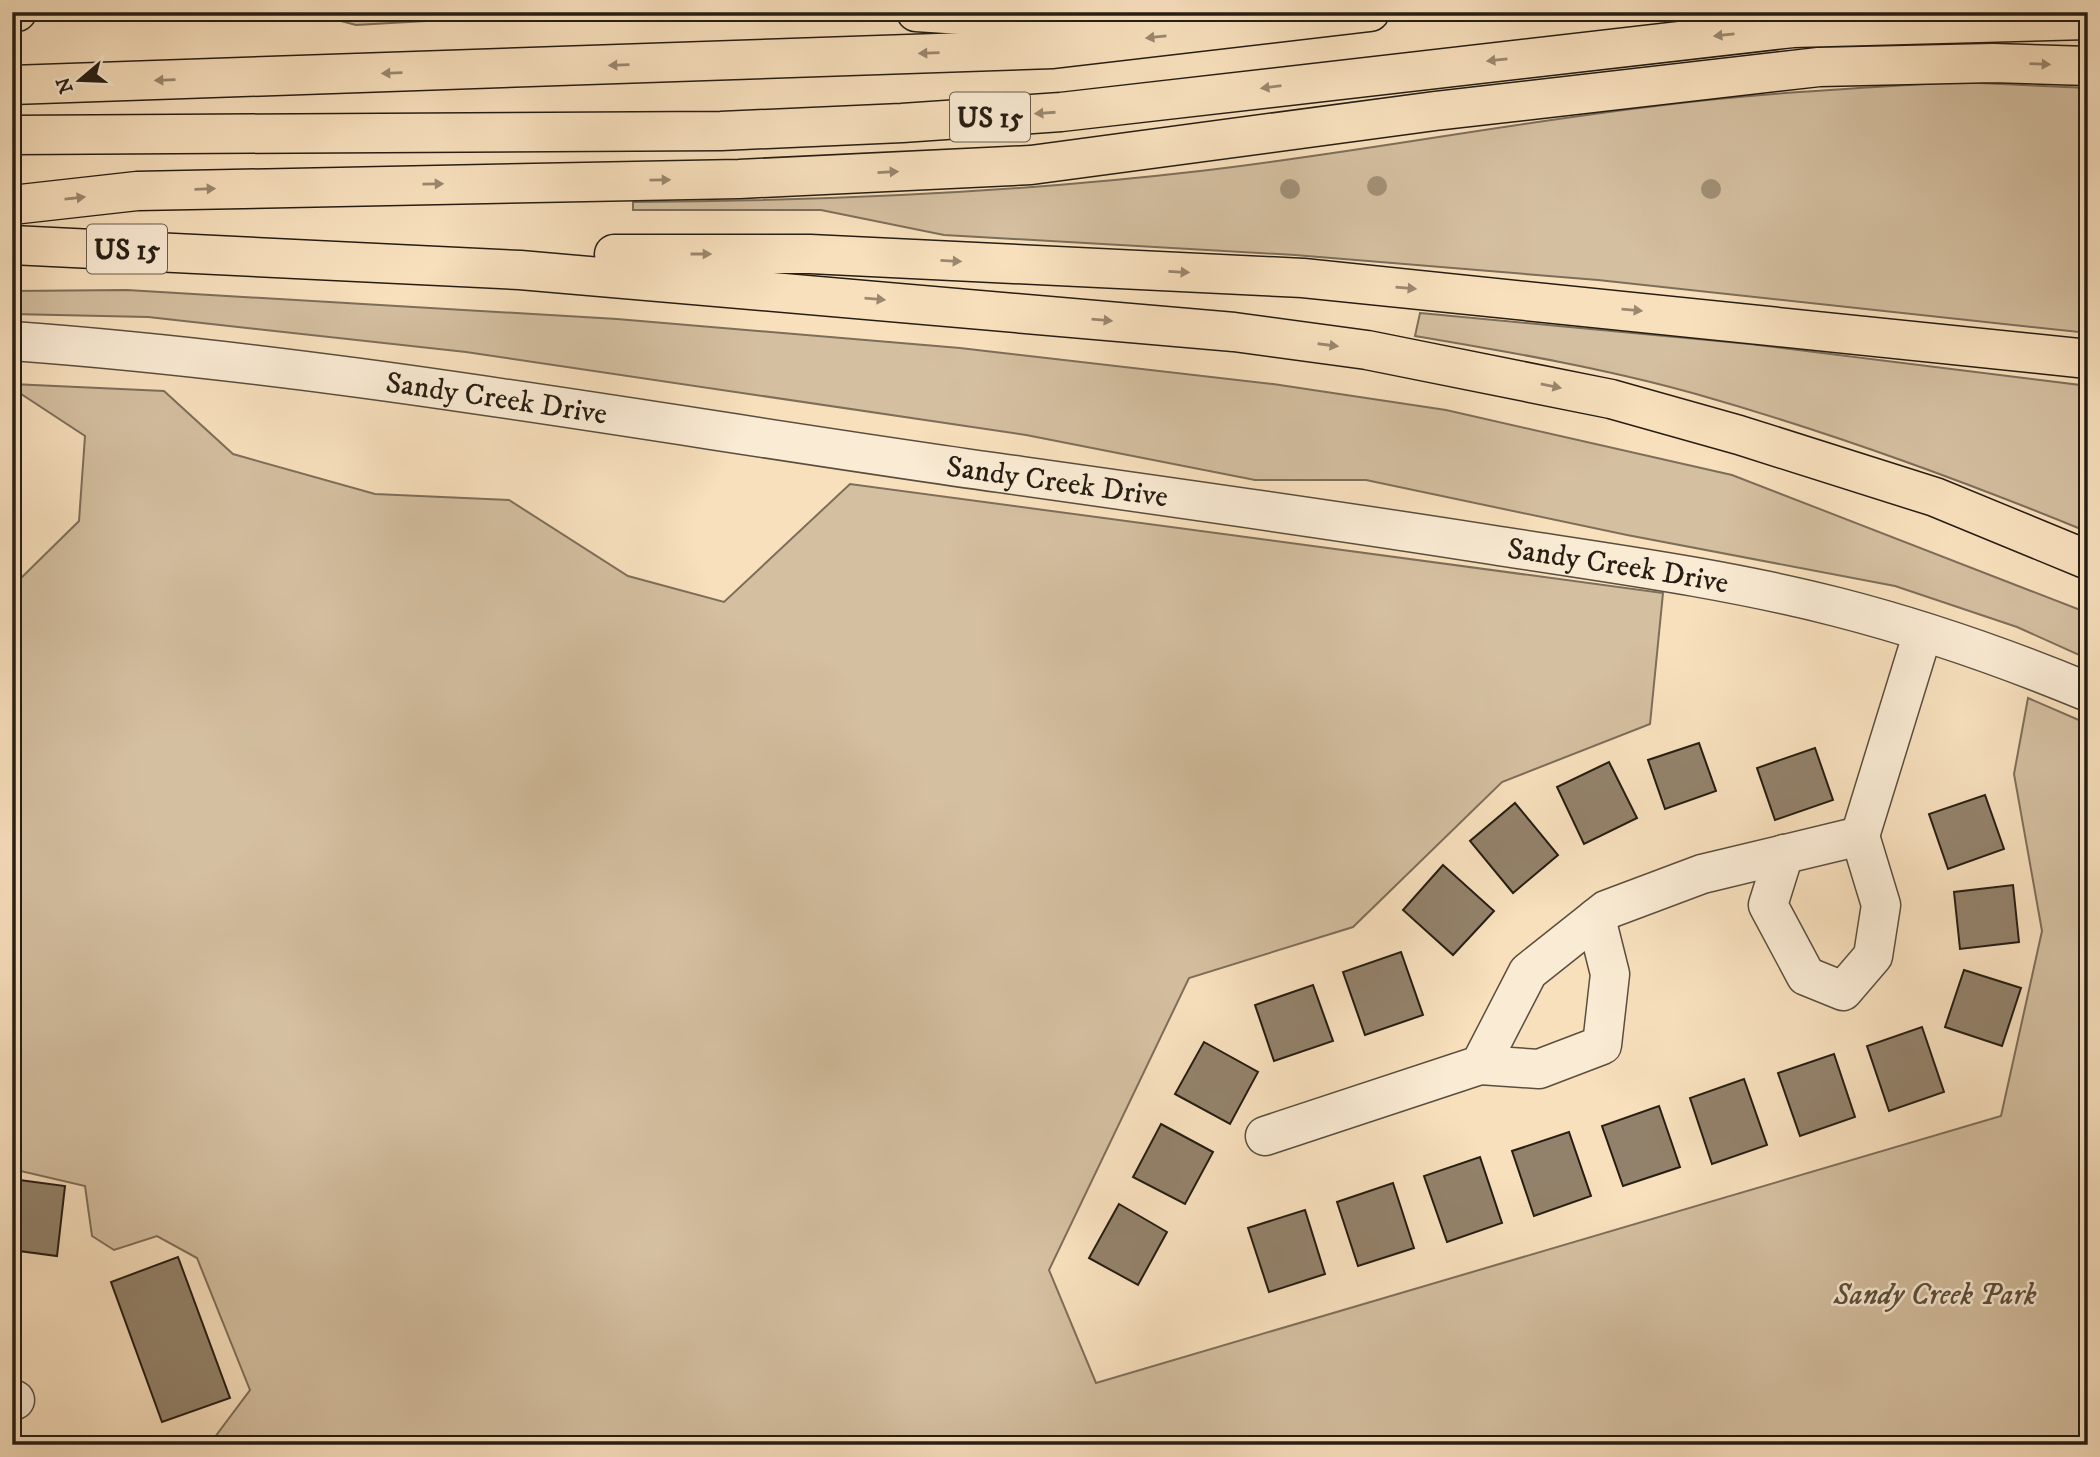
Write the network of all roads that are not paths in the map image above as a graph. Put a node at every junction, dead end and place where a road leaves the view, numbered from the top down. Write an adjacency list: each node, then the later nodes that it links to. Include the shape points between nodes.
1 (916, 12): 2 (highway, via 1008,18)
2 (1126, 12)
3 (1370, 12): 6 (highway, one-way to 6, via 1053,49)
4 (2088, 20): 7 (highway, US 15, one-way to 7, via 1793,28 1061,112 902,123 721,131)
5 (2088, 66): 8 (highway, one-way to 5, via 137,191 739,179 1031,165 1435,111 1819,67)
6 (12, 85)
7 (12, 135)
8 (12, 205)
9 (12, 245): 10 (highway, US 15)
10 (242, 256): 12 (highway, one-way to 12, via 285,246 520,254 810,254 1303,278); 13 (highway, US 15, one-way to 13, via 520,270 807,293 1234,332 1367,350 1611,398 1739,435 1935,497)
11 (12, 341): 14 (street, Sandy Creek Drive, via 154,351 288,368 1344,522 1767,591)
12 (2088, 359)
13 (2088, 560)
14 (1923, 632): 15 (street, Sandy Creek Drive); 16 (street)
15 (2088, 692)
16 (1860, 836): 17 (street); 17 (street, via 1881,905 1873,956 1843,991 1806,976 1768,905)
17 (1784, 854): 18 (street, via 1702,874)
18 (1596, 918): 19 (street, via 1528,972); 19 (street, via 1610,974 1602,1045 1539,1069)
19 (1479, 1065): 20 (street)
20 (1265, 1136)

